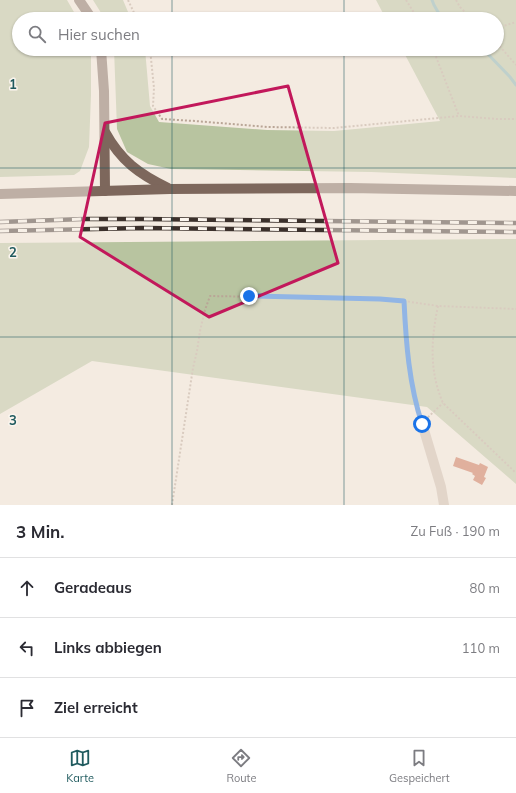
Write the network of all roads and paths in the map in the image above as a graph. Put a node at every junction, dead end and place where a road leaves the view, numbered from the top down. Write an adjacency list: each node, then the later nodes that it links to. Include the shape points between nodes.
1 (79, 0): 5 (main road)
2 (128, 0): 6 (path)
3 (406, 0): 7 (path)
4 (456, 0): 8 (path)
5 (87, 12)
6 (134, 12)
7 (414, 12)
8 (466, 12)
9 (516, 22): 10 (path)
10 (504, 26)
11 (504, 51): 15 (path)
12 (102, 56): 18 (main road)
13 (151, 56): 16 (path, via 153,106 162,119 268,127 334,128)
14 (436, 56): 16 (path)
15 (516, 65)
16 (459, 116): 17 (path)
17 (516, 119)
18 (105, 132): 19 (main road, via 126,161 151,180); 20 (main road)
19 (170, 189): 20 (main road); 21 (main road, via 350,188)
20 (105, 191): 22 (main road)
21 (516, 191)
22 (0, 194)
23 (404, 301): 24 (path); 26 (path, via 410,374 422,424); 29 (path, via 210,296 201,324 193,368)
24 (438, 306): 25 (path); 26 (path, via 432,338 432,358 435,381)
25 (516, 309)
26 (443, 403): 28 (path)
27 (424, 430): 30 (lane)
28 (516, 473)
29 (172, 505)
30 (444, 505)

